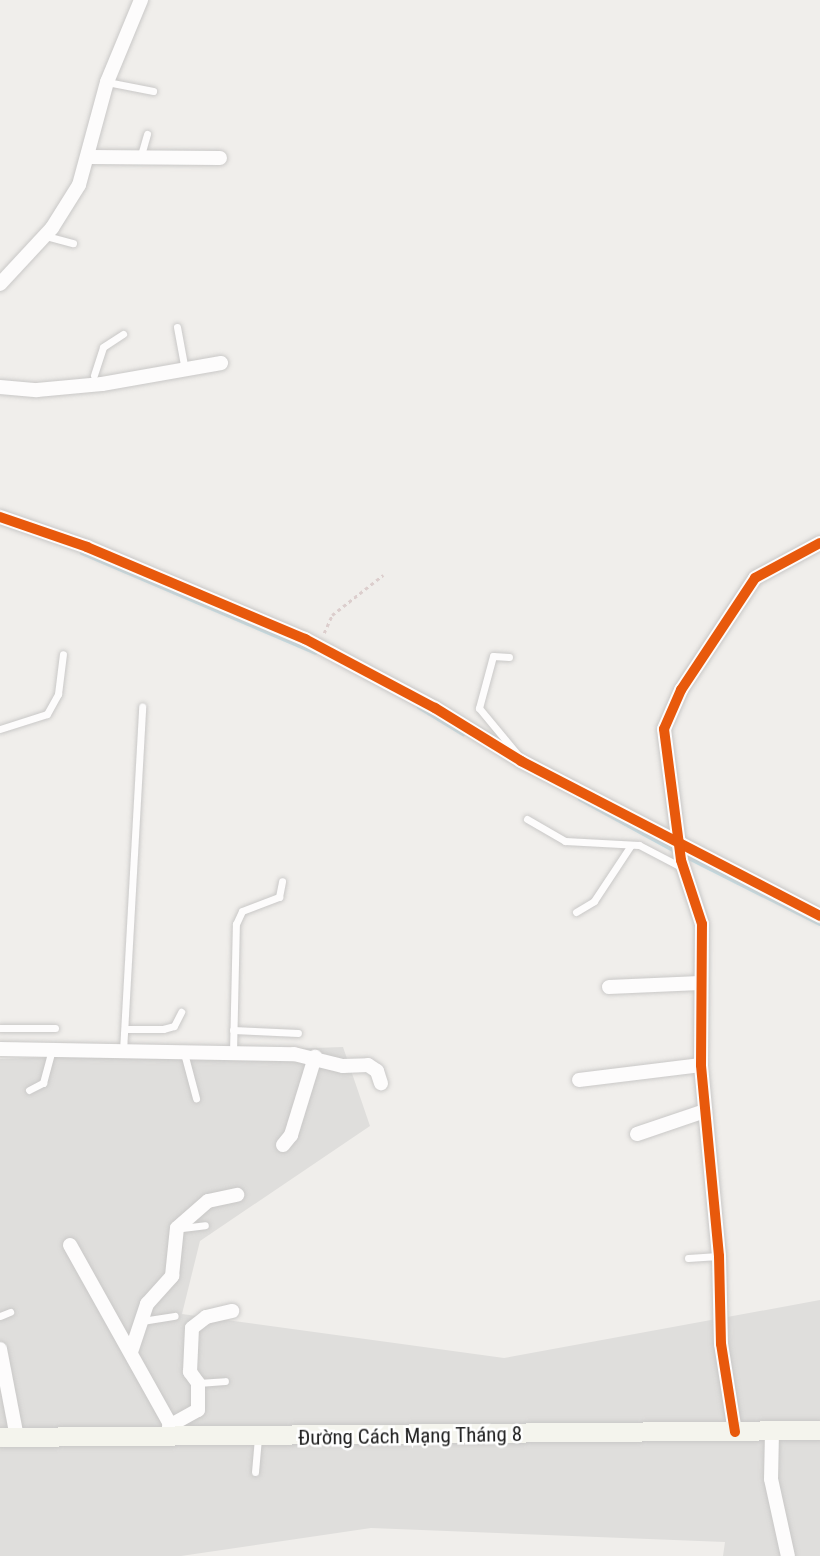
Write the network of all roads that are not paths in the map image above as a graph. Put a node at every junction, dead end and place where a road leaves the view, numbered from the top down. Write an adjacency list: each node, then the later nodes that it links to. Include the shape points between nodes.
1 (141, 0): 2 (street)
2 (107, 82): 3 (lane); 6 (street)
3 (153, 91)
4 (147, 134): 5 (lane)
5 (141, 155): 6 (street); 7 (street)
6 (90, 157): 8 (street, via 66,208)
7 (220, 159)
8 (46, 236): 9 (lane); 10 (street)
9 (73, 243)
10 (0, 284)
11 (177, 327): 14 (lane)
12 (122, 334): 15 (lane, via 103,347)
13 (221, 363): 14 (street)
14 (185, 370): 15 (street)
15 (93, 380): 16 (street, via 37,390)
16 (0, 387)
17 (0, 517): 23 (street, via 87,547 342,658)
18 (820, 543): 26 (street, via 755,578 684,684 668,716 664,741)
19 (62, 654): 22 (lane, via 58,694 47,714)
20 (509, 657): 23 (lane, via 493,656 479,708)
21 (142, 707): 35 (lane)
22 (0, 729)
23 (521, 761): 26 (street)
24 (527, 819): 25 (lane, via 565,841)
25 (631, 845): 26 (lane); 28 (lane, via 594,901)
26 (681, 855): 29 (street); 30 (street, via 702,923)
27 (282, 881): 36 (lane, via 279,897 242,911 236,924)
28 (576, 912)
29 (820, 916)
30 (700, 982): 31 (street); 44 (street)
31 (610, 988)
32 (181, 1012): 35 (lane, via 174,1026)
33 (0, 1028): 34 (lane)
34 (55, 1028)
35 (125, 1028): 40 (lane)
36 (233, 1030): 37 (lane); 42 (lane)
37 (298, 1033)
38 (0, 1049): 39 (street)
39 (52, 1049): 40 (street); 47 (lane, via 43,1083)
40 (123, 1051): 41 (street)
41 (183, 1052): 42 (street); 48 (lane)
42 (233, 1053): 43 (street)
43 (316, 1057): 46 (street, via 343,1066 368,1065 377,1070); 51 (street, via 291,1135)
44 (701, 1065): 45 (street); 49 (street)
45 (579, 1080)
46 (381, 1083)
47 (29, 1090)
48 (196, 1098)
49 (705, 1111): 50 (street); 56 (street)
50 (637, 1134)
51 (282, 1145)
52 (237, 1195): 54 (street, via 208,1201)
53 (205, 1225): 54 (lane)
54 (177, 1228): 62 (street, via 172,1276 150,1299)
55 (70, 1245): 64 (street)
56 (719, 1256): 57 (lane); 69 (street, via 721,1344)
57 (688, 1258)
58 (232, 1311): 66 (street, via 206,1317 192,1328 190,1372)
59 (10, 1312): 60 (lane)
60 (0, 1316)
61 (175, 1316): 62 (lane)
62 (142, 1321): 64 (street)
63 (0, 1349): 71 (street)
64 (131, 1352): 68 (street)
65 (225, 1381): 66 (lane)
66 (198, 1383): 68 (street, via 196,1413)
67 (820, 1430): 70 (street, Đường Cách Mạng Tháng 8)
68 (172, 1431): 71 (street, Đường Cách Mạng Tháng 8); 72 (street, Đường Cách Mạng Tháng 8)
69 (736, 1432): 70 (street, Đường Cách Mạng Tháng 8); 72 (street, Đường Cách Mạng Tháng 8)
70 (772, 1432): 74 (street, via 771,1479)
71 (9, 1437)
72 (258, 1437): 73 (lane)
73 (255, 1472)
74 (788, 1556)

